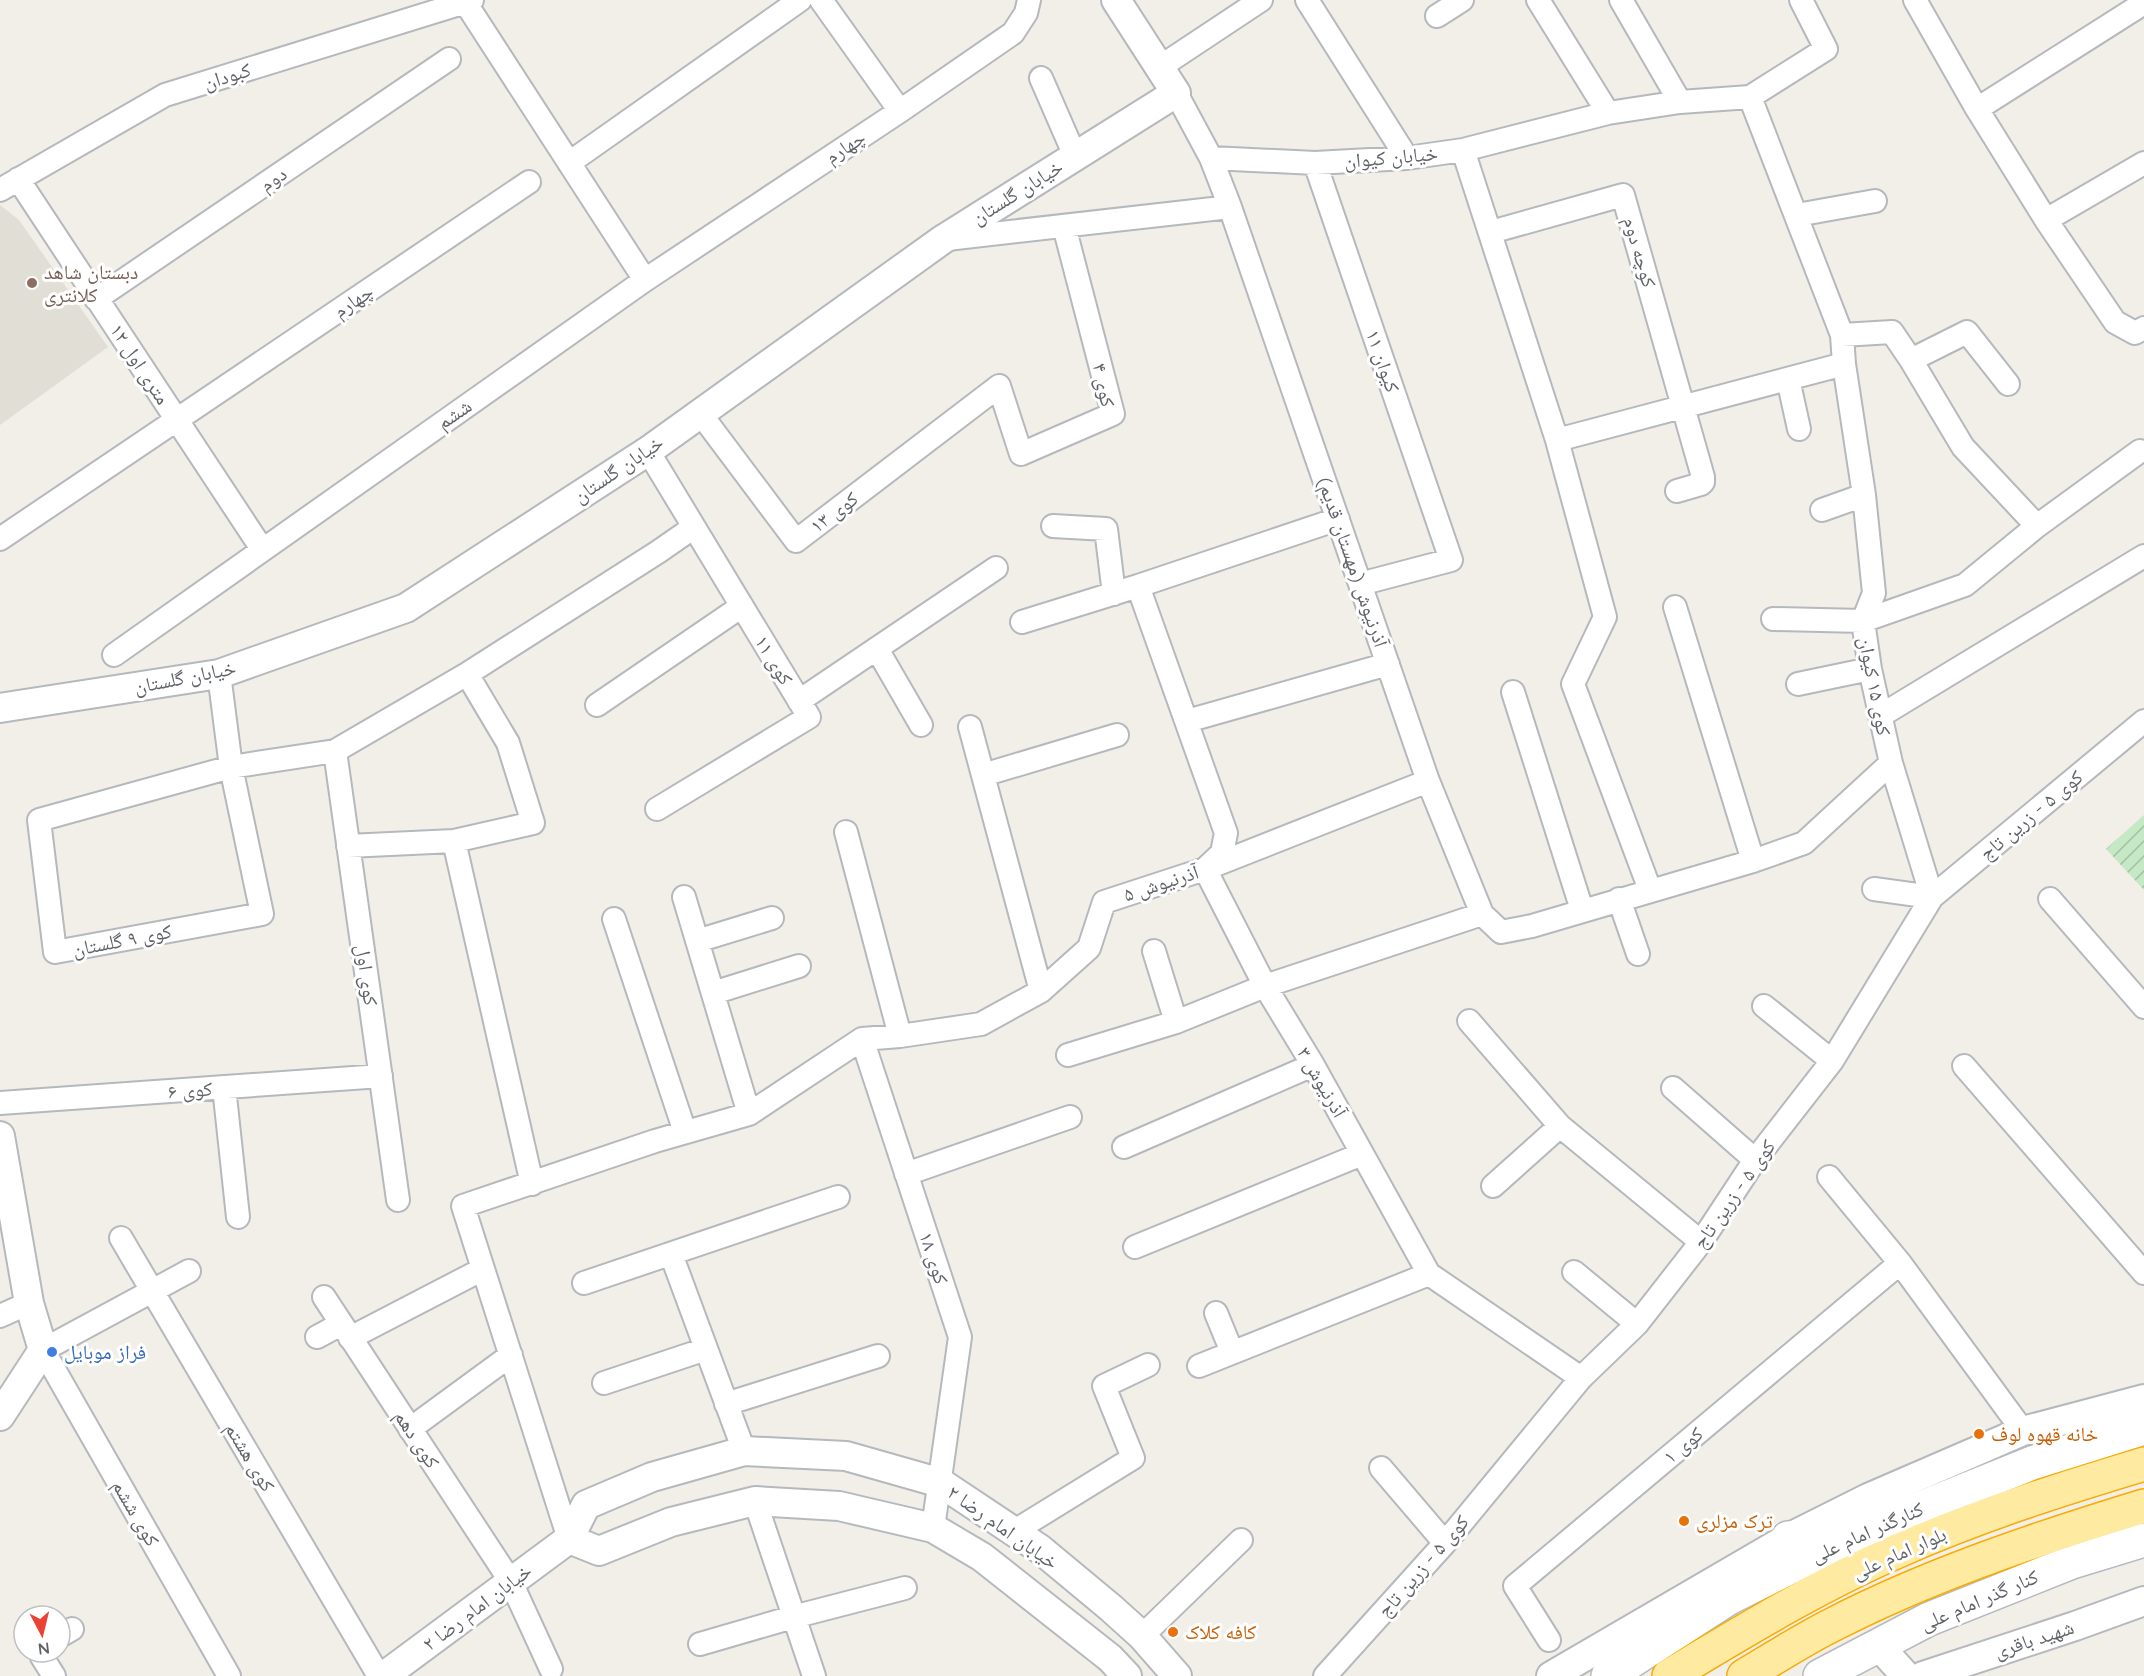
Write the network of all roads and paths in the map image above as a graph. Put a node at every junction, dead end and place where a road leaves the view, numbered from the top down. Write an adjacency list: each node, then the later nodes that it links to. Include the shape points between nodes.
1 (800, 0): 29 (street)
2 (821, 0): 22 (street)
3 (1029, 0): 22 (street, چهارم, via 1013,33)
4 (1116, 0): 16 (street)
5 (1261, 0): 16 (street)
6 (1307, 0): 27 (street)
7 (1538, 0): 23 (street)
8 (1620, 0): 20 (street)
9 (1801, 0): 19 (street, via 1826,49)
10 (1915, 0): 21 (street)
11 (468, 1): 29 (street); 32 (street, کبودان, via 165,95)
12 (1458, 1): 14 (street)
13 (2144, 3): 21 (street)
14 (1437, 16)
15 (449, 59): 41 (street, دوم)
16 (1160, 67): 18 (street)
17 (1041, 78): 25 (street)
18 (1176, 93): 25 (street, خیابان گلستان); 26 (street)
19 (1750, 97): 20 (street, خیابان کیوان); 35 (street, کوی ۱۵ کیوان)
20 (1680, 102): 23 (street, خیابان کیوان)
21 (1977, 109): 36 (street)
22 (900, 111): 40 (street, چهارم)
23 (1608, 112): 24 (street, خیابان کیوان)
24 (1462, 150): 27 (street, خیابان کیوان); 38 (street)
25 (1075, 156): 39 (street, خیابان گلستان)
26 (1211, 158): 28 (street, خیابان کیوان); 34 (street, آذرنیوش (مهستان قدیم))
27 (1407, 158): 28 (street, خیابان کیوان)
28 (1315, 162): 67 (street, کیوان ۱۱, via 1451,560)
29 (569, 163): 40 (street)
30 (2144, 163): 36 (street)
31 (529, 182): 51 (street, چهارم)
32 (9, 184): 41 (street, ۱۲ متری اول)
33 (1875, 201): 35 (street)
34 (1230, 207): 37 (street); 59 (street, آذرنیوش (مهستان قدیم))
35 (1797, 215): 43 (street, کوی ۱۵ کیوان)
36 (2046, 220): 42 (street, via 2115,322 2135,333)
37 (1064, 226): 39 (street); 48 (street, کوی ۴, via 1113,414 1021,454)
38 (1491, 232): 49 (street, کوچه دوم, via 1623,195); 53 (street)
39 (942, 240): 50 (street, خیابان گلستان)
40 (645, 279): 64 (street, ششم)
41 (96, 298): 51 (street, ۱۲ متری اول)
42 (2144, 328)
43 (1842, 335): 44 (street, via 1892,332); 45 (street, کوی ۱۵ کیوان)
44 (1911, 360): 47 (street, via 1962,324); 60 (street, via 1963,447)
45 (1844, 364): 46 (street); 57 (street, کوی ۱۵ کیوان)
46 (1788, 379): 49 (street); 52 (street)
47 (2008, 384)
48 (999, 386): 50 (street, کوی ۱۳, via 796,541)
49 (1684, 407): 53 (street); 56 (street, via 1703,482)
50 (700, 413): 54 (street, خیابان گلستان)
51 (176, 420): 63 (street, چهارم); 64 (street, ۱۲ متری اول)
52 (1800, 429)
53 (1557, 440): 104 (street, via 1605,616 1573,684)
54 (648, 451): 62 (street, کوی ۱۱); 79 (street, خیابان گلستان, via 406,608)
55 (2140, 451): 60 (street)
56 (1677, 491)
57 (1864, 495): 58 (street); 73 (street, کوی ۱۵ کیوان, via 1874,593)
58 (1822, 510)
59 (1338, 519): 67 (street, آذرنیوش (مهستان قدیم)); 68 (street)
60 (2037, 525): 73 (street, via 1965,585)
61 (1053, 526): 69 (street, via 1106,529)
62 (694, 527): 70 (street, کوی ۱۱); 80 (street)
63 (0, 539)
64 (262, 549): 76 (street, ششم)
65 (2144, 556): 86 (street)
66 (996, 568): 75 (street)
67 (1360, 584): 77 (street, آذرنیوش (مهستان قدیم))
68 (1138, 586): 69 (street); 88 (street)
69 (1114, 594): 74 (street)
70 (742, 606): 83 (street, کوی ۱۱); 84 (street)
71 (1675, 607): 101 (street)
72 (1773, 619): 73 (street)
73 (1863, 621): 78 (street, کوی ۱۵ کیوان)
74 (1022, 622)
75 (877, 649): 83 (street); 89 (street)
76 (114, 655)
77 (1388, 664): 88 (street); 96 (street, آذرنیوش (مهستان قدیم))
78 (1870, 669): 81 (street); 86 (street, کوی ۱۵ کیوان)
79 (219, 674): 85 (street, خیابان گلستان); 94 (street, کوی ۹ گلستان)
80 (467, 674): 92 (street); 99 (street, via 508,743 533,823)
81 (1798, 684)
82 (1513, 692): 109 (street)
83 (799, 701): 97 (street, کوی ۱۱, via 809,717)
84 (597, 705)
85 (0, 708)
86 (1880, 716): 93 (street, کوی ۱۵ کیوان)
87 (2144, 721): 106 (street, کوی ۵ - زرین تاج)
88 (1187, 722): 102 (street, via 1226,833 1222,853)
89 (921, 725)
90 (970, 727): 95 (street)
91 (1117, 735): 95 (street)
92 (335, 751): 94 (street, کوی ۹ گلستان); 100 (street, کوی اول)
93 (1891, 763): 101 (street, via 1804,843); 106 (street, کوی ۱۵ کیوان)
94 (231, 767): 94 (street, کوی ۹ گلستان, via 39,820 56,952 262,914)
95 (983, 775): 118 (street)
96 (1428, 781): 102 (street, آذرنیوش ۵); 110 (street, آذرنیوش (مهستان قدیم))
97 (657, 809)
98 (846, 832): 124 (street)
99 (454, 841): 100 (street); 144 (street)
100 (348, 846): 130 (street, کوی اول)
101 (1753, 861): 104 (street)
102 (1205, 869): 117 (street, آذرنیوش ۳); 118 (street, آذرنیوش ۵, via 1104,902 1089,948)
103 (1874, 889): 106 (street)
104 (1650, 890): 107 (street)
105 (684, 897): 113 (street)
106 (1932, 897): 127 (street, کوی ۵ - زرین تاج)
107 (1619, 899): 109 (street); 115 (street)
108 (2050, 899): 121 (street)
109 (1582, 910): 110 (street, via 1501,932)
110 (1482, 914): 117 (street)
111 (772, 918): 113 (street)
112 (614, 919): 137 (street)
113 (698, 941): 119 (street)
114 (1154, 951): 123 (street)
115 (1638, 954)
116 (800, 966): 119 (street)
117 (1265, 986): 123 (street); 128 (street, آذرنیوش ۳)
118 (1041, 991): 124 (street, آذرنیوش ۵, via 981,1024)
119 (713, 993): 134 (street)
120 (1764, 1006): 127 (street)
121 (2144, 1007)
122 (1469, 1021): 136 (street)
123 (1176, 1022): 126 (street)
124 (900, 1036): 125 (street, آذرنیوش ۵)
125 (862, 1039): 134 (street); 142 (street, کوی ۱۸)
126 (1068, 1055)
127 (1832, 1060): 141 (street, کوی ۵ - زرین تاج)
128 (1313, 1065): 139 (street); 140 (street, آذرنیوش ۳)
129 (1964, 1066): 158 (street)
130 (381, 1076): 131 (street, کوی ۶); 147 (street, کوی اول)
131 (224, 1087): 133 (street, کوی ۶); 148 (street)
132 (1673, 1089): 141 (street)
133 (0, 1103)
134 (749, 1114): 137 (street)
135 (1070, 1117): 142 (street)
136 (1560, 1126): 145 (street); 150 (street)
137 (686, 1132): 144 (street)
138 (0, 1136): 162 (street)
139 (1124, 1146)
140 (1362, 1154): 151 (street); 157 (street, آذرنیوش ۳)
141 (1755, 1160): 150 (street, کوی ۵ - زرین تاج)
142 (906, 1174): 187 (street, کوی ۱۸, via 960,1337)
143 (1829, 1177): 153 (street)
144 (532, 1184): 154 (street, via 463,1206)
145 (1493, 1186)
146 (838, 1197): 152 (street)
147 (398, 1200)
148 (238, 1217)
149 (121, 1238): 160 (street, کوی هشتم)
150 (1701, 1242): 165 (street, کوی ۵ - زرین تاج)
151 (1135, 1247)
152 (671, 1254): 159 (street); 168 (street)
153 (1900, 1263): 182 (street); 203 (street, کوی ۱, via 1515,1586)
154 (483, 1269): 166 (street); 171 (street)
155 (189, 1271): 160 (street)
156 (1574, 1272): 165 (street)
157 (1429, 1274): 170 (street); 175 (street, آذرنیوش ۳)
158 (2144, 1274)
159 (584, 1283)
160 (152, 1290): 169 (street); 208 (street, کوی هشتم)
161 (324, 1297): 166 (street, کوی دهم)
162 (30, 1303): 164 (street); 169 (street)
163 (1216, 1313): 170 (street)
164 (0, 1316)
165 (1637, 1324): 175 (street, کوی ۵ - زرین تاج)
166 (346, 1331): 167 (street); 181 (street, کوی دهم, via 369,1385)
167 (317, 1337)
168 (706, 1349): 176 (street); 178 (street)
169 (43, 1350): 179 (street); 207 (street, کوی ششم)
170 (1232, 1352): 174 (street)
171 (511, 1355): 181 (street); 194 (street)
172 (878, 1356): 178 (street)
173 (1148, 1365): 192 (street, via 1104,1386 1133,1458)
174 (1199, 1366)
175 (1581, 1378): 197 (street, کوی ۵ - زرین تاج)
176 (604, 1383)
177 (2144, 1400): 182 (street)
178 (726, 1404): 183 (street)
179 (0, 1415)
180 (2144, 1428): 191 (main road, کنارگذر امام علی, via 2032,1463)
181 (411, 1429): 198 (street, کوی دهم)
182 (2023, 1431): 186 (street)
183 (744, 1451): 187 (street, خیابان امام رضا ۲, via 846,1456); 194 (street, خیابان امام رضا ۲, via 652,1477 586,1505)
184 (2144, 1464): 216 (highway, بلوار امام علی, via 2043,1494 1899,1550 1778,1610)
185 (1381, 1468): 197 (street)
186 (1905, 1482): 191 (street); 193 (street)
187 (940, 1484): 190 (street, کوی ۱۸); 192 (street, خیابان امام رضا ۲)
188 (755, 1501): 190 (street, خیابان امام رضا ۲, via 839,1506); 194 (street, خیابان امام رضا ۲, via 671,1522 599,1551); 201 (street)
189 (2144, 1506): 217 (highway, بلوار امام علی, via 2059,1532 1915,1587 1831,1625)
190 (933, 1528): 211 (street, خیابان امام رضا ۲, via 982,1557 1110,1658)
191 (1866, 1530): 193 (main road); 215 (main road, کنارگذر امام علی, via 1729,1598)
192 (1013, 1532): 202 (street, خیابان امام رضا ۲)
193 (1788, 1538): 214 (street)
194 (569, 1539): 198 (street, خیابان امام رضا ۲)
195 (1241, 1540): 202 (street)
196 (2144, 1540): 205 (main road, کنار گذر امام علی, via 2072,1562 1929,1619)
197 (1445, 1544): 213 (street, کوی ۵ - زرین تاج)
198 (511, 1582): 206 (street, کوی دهم); 209 (street, خیابان امام رضا ۲)
199 (904, 1588): 201 (street)
200 (2144, 1601): 220 (street, شهید باقری)
201 (793, 1617): 204 (street); 210 (street)
202 (1142, 1636): 212 (street, خیابان امام رضا ۲)
203 (1549, 1640)
204 (700, 1644)
205 (1878, 1645): 218 (main road, کنار گذر امام علی); 219 (street)
206 (551, 1668)
207 (229, 1676)
208 (379, 1676)
209 (384, 1676)
210 (814, 1676)
211 (1127, 1676)
212 (1177, 1676)
213 (1325, 1676)
214 (1551, 1676)
215 (1608, 1676)
216 (1669, 1676)
217 (1744, 1676)
218 (1820, 1676)
219 (1906, 1676)
220 (1923, 1676)

